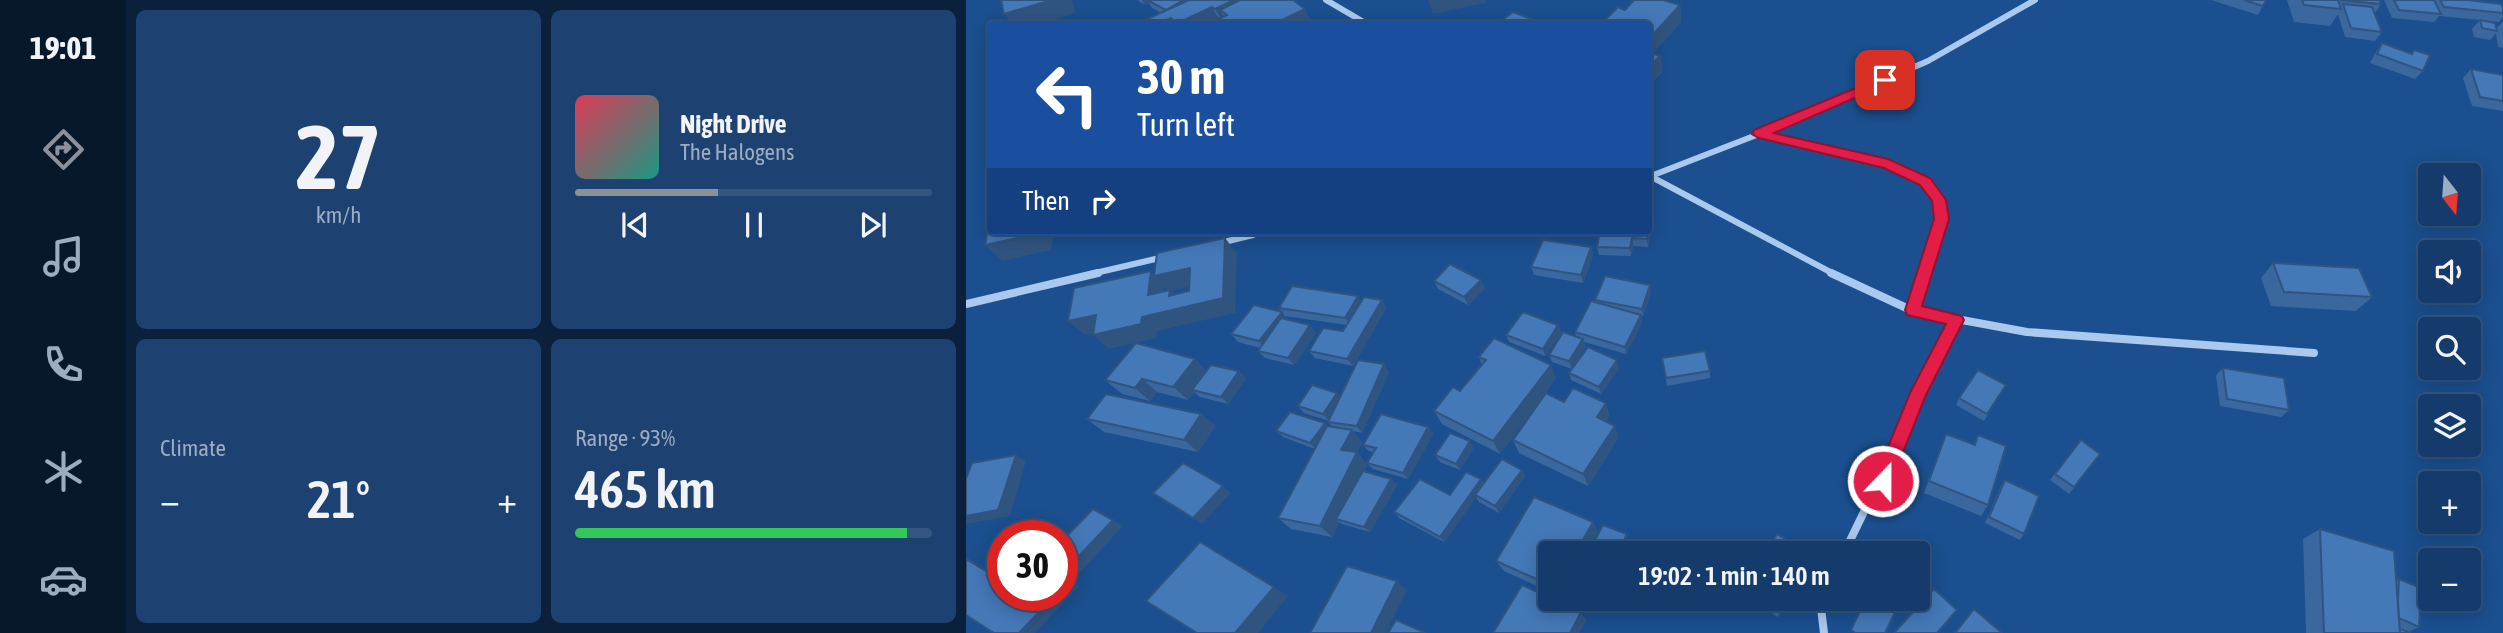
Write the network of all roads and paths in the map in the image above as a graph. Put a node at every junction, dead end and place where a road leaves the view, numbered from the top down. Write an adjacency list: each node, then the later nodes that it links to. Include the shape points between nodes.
1 (1326, 0): 3 (street)
2 (2035, 0): 4 (street, via 1955,48)
3 (1362, 21)
4 (1759, 134): 5 (street); 11 (street, via 1888,164 1925,181 1939,200 1942,219)
5 (1652, 175)
6 (1652, 177): 11 (street, via 1858,287)
7 (1254, 235): 8 (street)
8 (1214, 245)
9 (1175, 254): 10 (street)
10 (966, 304)
11 (1913, 310): 12 (street)
12 (1956, 320): 13 (street, via 2027,332); 14 (street)
13 (2314, 353)
14 (1850, 541)
15 (1821, 611): 16 (street)
16 (1824, 633)

